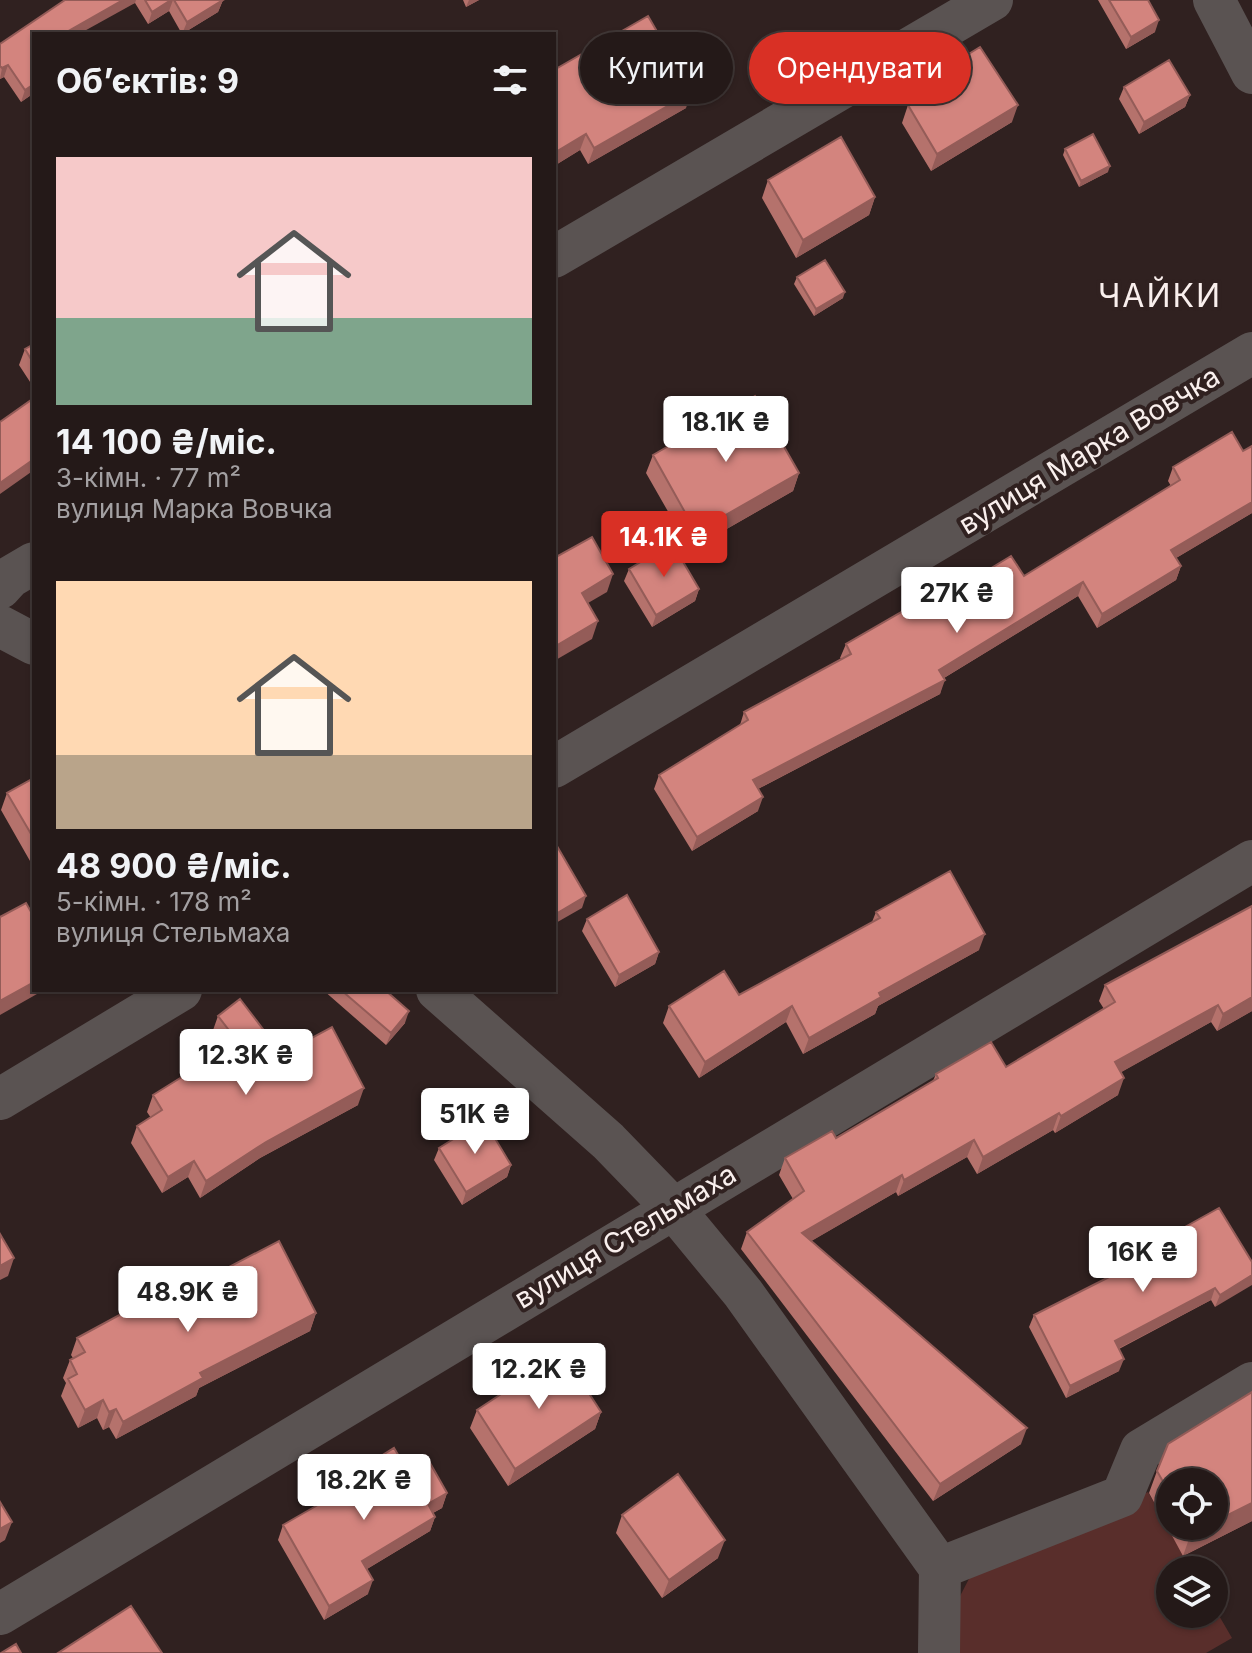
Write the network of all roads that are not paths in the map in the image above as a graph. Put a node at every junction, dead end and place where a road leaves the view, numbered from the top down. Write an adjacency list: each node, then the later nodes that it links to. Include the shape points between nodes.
1 (992, 0): 4 (street)
2 (1214, 0): 3 (street)
3 (1252, 73)
4 (556, 256)
5 (1252, 353): 10 (street, вулиця Марка Вовчка)
6 (32, 564): 7 (street)
7 (0, 588)
8 (0, 626): 9 (street)
9 (32, 643)
10 (556, 766)
11 (1252, 861): 15 (street, вулиця Стельмаха)
12 (178, 992): 14 (street)
13 (439, 992): 15 (street, via 608,1141)
14 (0, 1099)
15 (672, 1207): 17 (street, via 743,1293); 18 (street, вулиця Стельмаха)
16 (1252, 1383): 17 (street, via 1141,1450 1122,1496)
17 (940, 1568): 19 (street)
18 (0, 1614)
19 (939, 1653)

